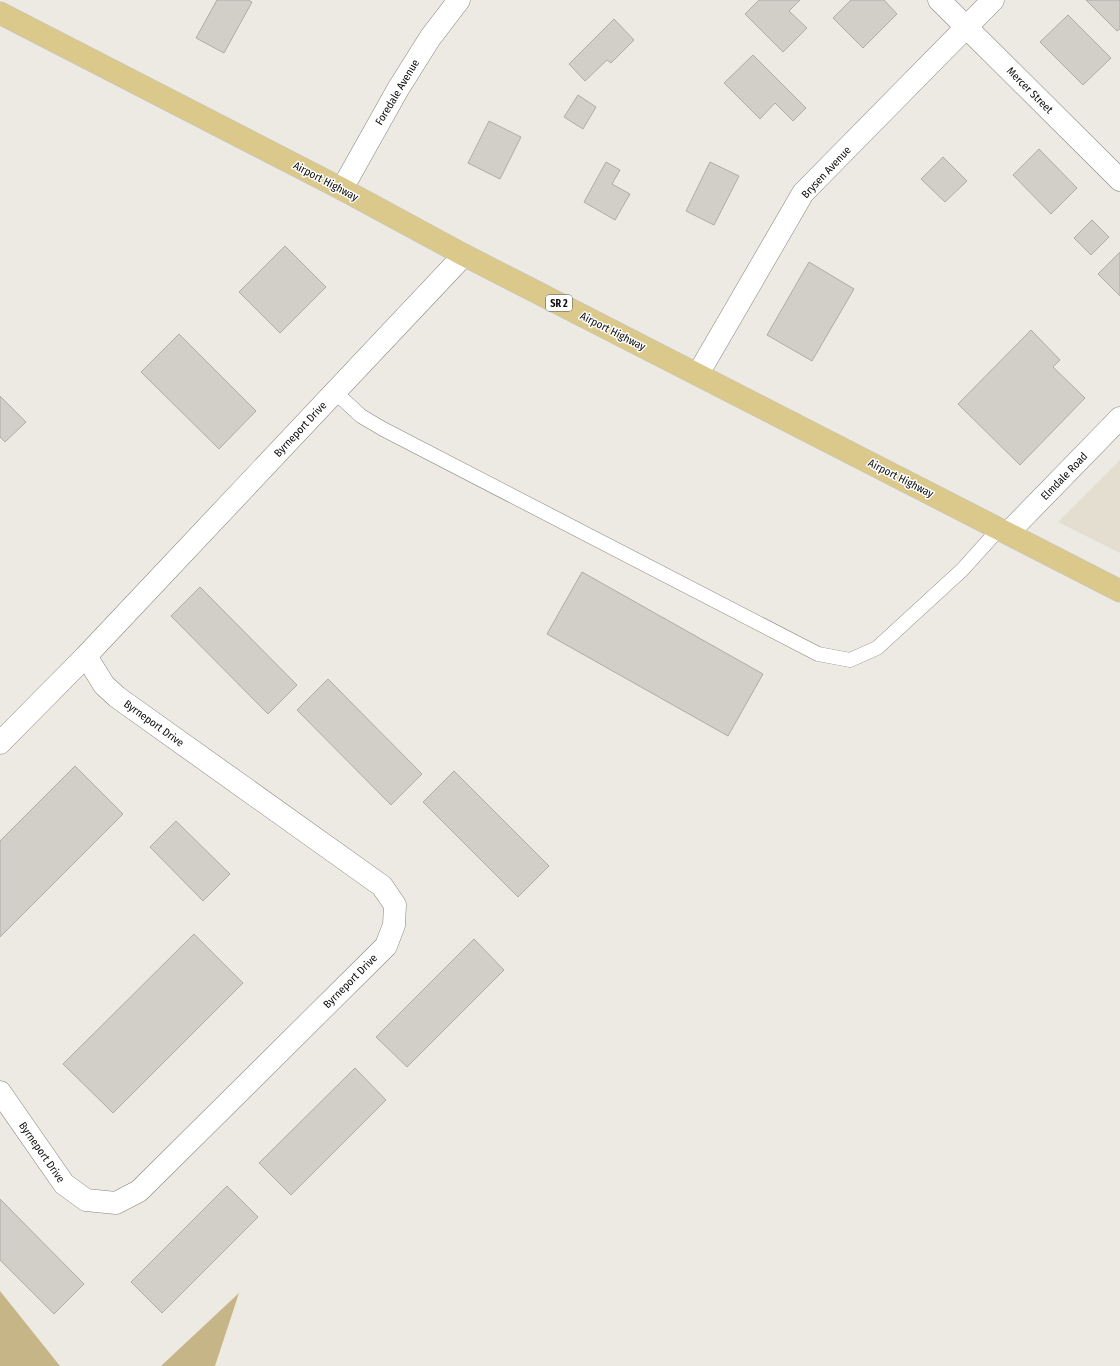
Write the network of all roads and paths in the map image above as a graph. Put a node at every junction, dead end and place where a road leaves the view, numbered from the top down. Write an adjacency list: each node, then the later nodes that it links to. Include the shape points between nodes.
1 (459, 0): 7 (street, Foredale Avenue, via 430,38 398,89)
2 (939, 0): 5 (street, Mercer Street)
3 (993, 0): 5 (street, Brysen Avenue)
4 (0, 13): 7 (main road, Airport Highway / SR 2)
5 (966, 27): 6 (street, Mercer Street); 9 (street, Brysen Avenue, via 803,193)
6 (1120, 180)
7 (342, 189): 8 (main road, Airport Highway / SR 2)
8 (464, 255): 9 (main road, Airport Highway / SR 2); 10 (street, Byrneport Drive)
9 (698, 374): 12 (main road, Airport Highway / SR 2)
10 (335, 392): 12 (lane, via 361,416 383,429 818,654 850,660 877,648); 14 (street, Byrneport Drive)
11 (1120, 418): 12 (street, Elmdale Road)
12 (1004, 531): 13 (main road, Airport Highway / SR 2)
13 (1120, 591)
14 (86, 656): 15 (street, Byrneport Drive); 16 (street, Byrneport Drive, via 104,685 117,697 382,886 395,905 394,925 386,946 139,1191 116,1203 86,1200 64,1184)
15 (0, 743)
16 (0, 1092)

